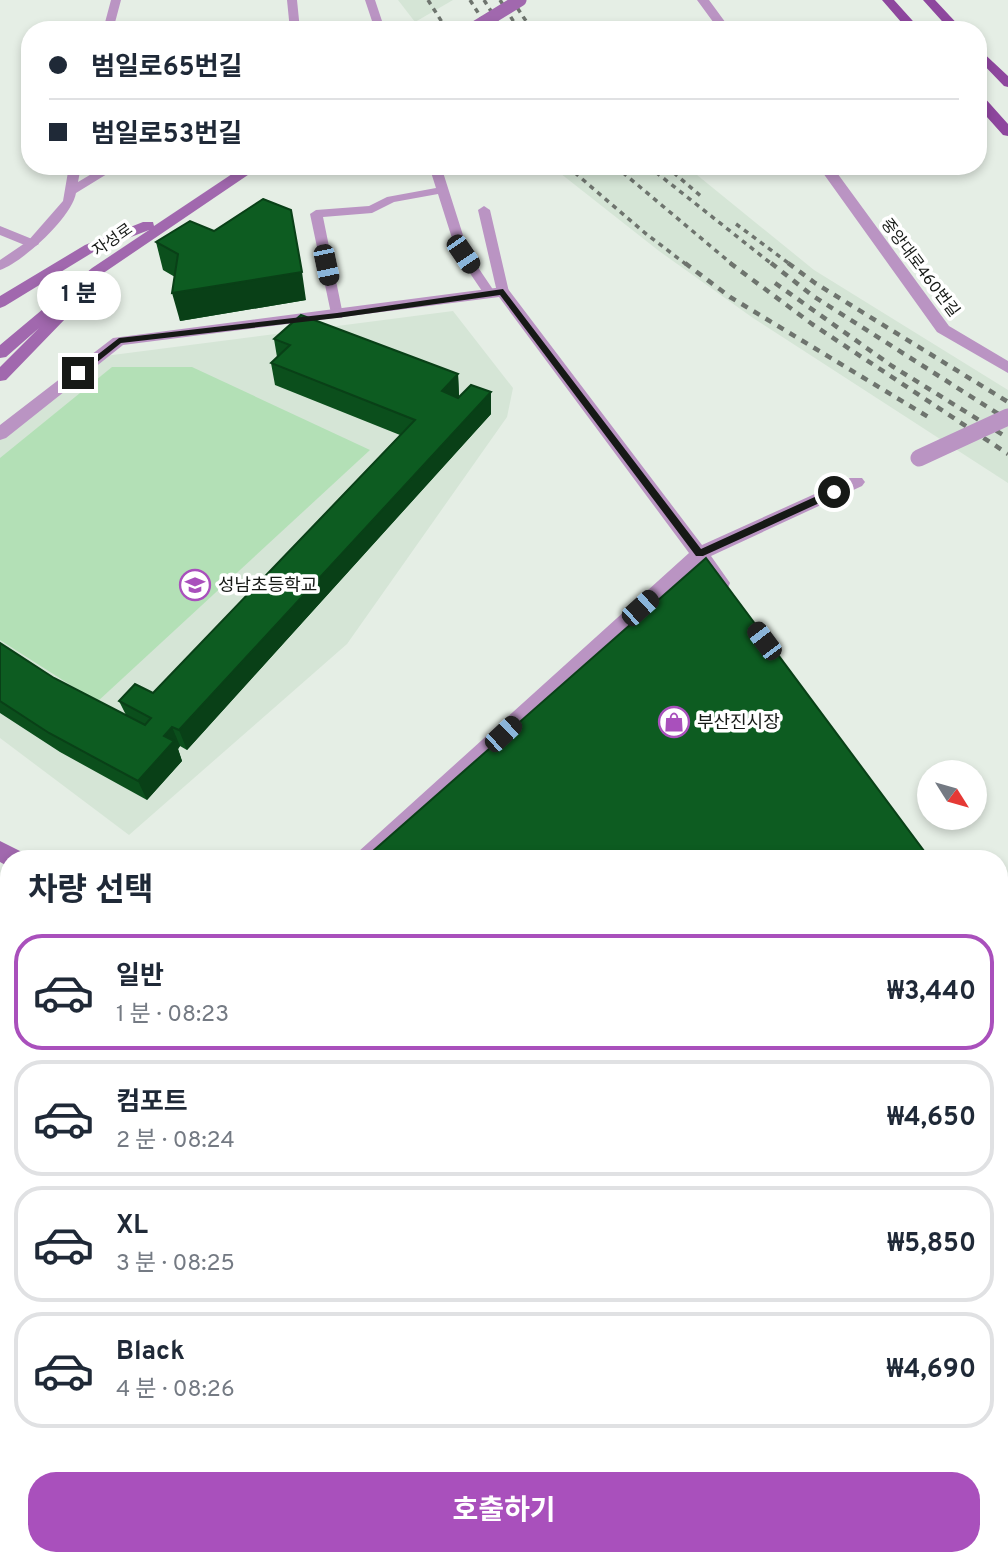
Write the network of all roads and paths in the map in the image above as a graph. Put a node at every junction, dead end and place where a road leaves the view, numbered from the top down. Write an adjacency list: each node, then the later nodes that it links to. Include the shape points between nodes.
1 (116, 0): 8 (lane)
2 (292, 0): 9 (lane)
3 (370, 0): 10 (lane)
4 (520, 0): 11 (main road, bridge)
5 (704, 0): 12 (street)
6 (888, 0): 13 (main road)
7 (929, 0): 14 (main road)
8 (110, 21)
9 (294, 21)
10 (377, 21)
11 (486, 21)
12 (719, 21)
13 (907, 21)
14 (949, 21)
15 (987, 61): 16 (main road)
16 (1008, 83)
17 (987, 111): 18 (main road)
18 (1008, 132)
19 (74, 175): 25 (lane)
20 (99, 175): 25 (lane)
21 (240, 175): 26 (main road, 자성로)
22 (438, 175): 24 (lane)
23 (832, 175): 36 (street, 중앙대로460번길, via 943,329)
24 (444, 190): 32 (lane, via 463,254); 34 (lane, via 391,199 372,209 316,214)
25 (71, 192): 29 (lane, via 69,202)
26 (183, 211): 31 (main road, 자성로); 33 (main road, 자성로, via 90,248)
27 (484, 211): 32 (lane)
28 (0, 230): 29 (street)
29 (32, 244): 30 (lane)
30 (0, 266)
31 (97, 271): 35 (main road, 자성로); 37 (main road, via 44,335)
32 (496, 293): 34 (street); 42 (street)
33 (0, 303)
34 (337, 315): 39 (street, via 119,341)
35 (0, 353)
36 (1008, 368)
37 (0, 376)
38 (1008, 417): 40 (street, bridge)
39 (0, 434)
40 (919, 458)
41 (856, 482): 42 (street)
42 (699, 554): 43 (street); 44 (street)
43 (732, 598)
44 (376, 850)

